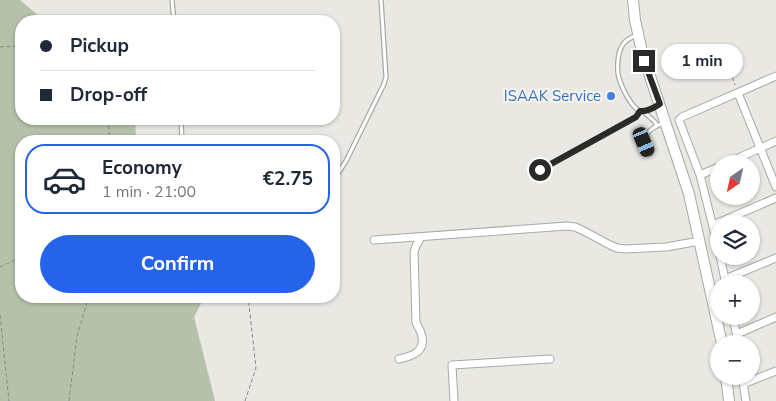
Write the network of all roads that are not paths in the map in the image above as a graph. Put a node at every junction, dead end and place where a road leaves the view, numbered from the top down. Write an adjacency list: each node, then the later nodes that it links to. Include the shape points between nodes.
1 (172, 0): 4 (lane)
2 (381, 0): 15 (lane, via 386,77)
3 (634, 0): 5 (main road)
4 (173, 15)
5 (637, 35): 8 (main road); 9 (lane, via 627,39 619,50 618,72 630,102)
6 (776, 76): 7 (street)
7 (738, 93): 12 (street); 17 (street, via 679,120)
8 (660, 104): 9 (lane); 10 (main road)
9 (642, 111): 10 (lane); 18 (lane)
10 (661, 124): 13 (lane, via 645,138); 25 (main road, via 687,186)
11 (776, 141): 12 (street)
12 (760, 148): 14 (street); 19 (street)
13 (650, 154)
14 (745, 155)
15 (340, 170)
16 (710, 171): 17 (street)
17 (700, 175): 21 (street)
18 (534, 176)
19 (776, 187)
20 (776, 198): 22 (street)
21 (710, 215)
22 (736, 215)
23 (421, 237): 24 (street); 25 (street, via 567,226 617,248 666,247); 32 (street, via 414,252 416,322 422,344 414,355)
24 (374, 240)
25 (700, 242): 31 (main road)
26 (776, 258): 27 (street)
27 (738, 275)
28 (776, 317): 30 (street)
29 (735, 325): 30 (street)
30 (737, 334)
31 (720, 335)
32 (399, 359)
33 (550, 359): 38 (street, via 452,365)
34 (776, 371): 35 (street)
35 (760, 375)
36 (727, 385): 39 (main road)
37 (744, 385): 40 (street)
38 (454, 401)
39 (729, 401)
40 (746, 401)

